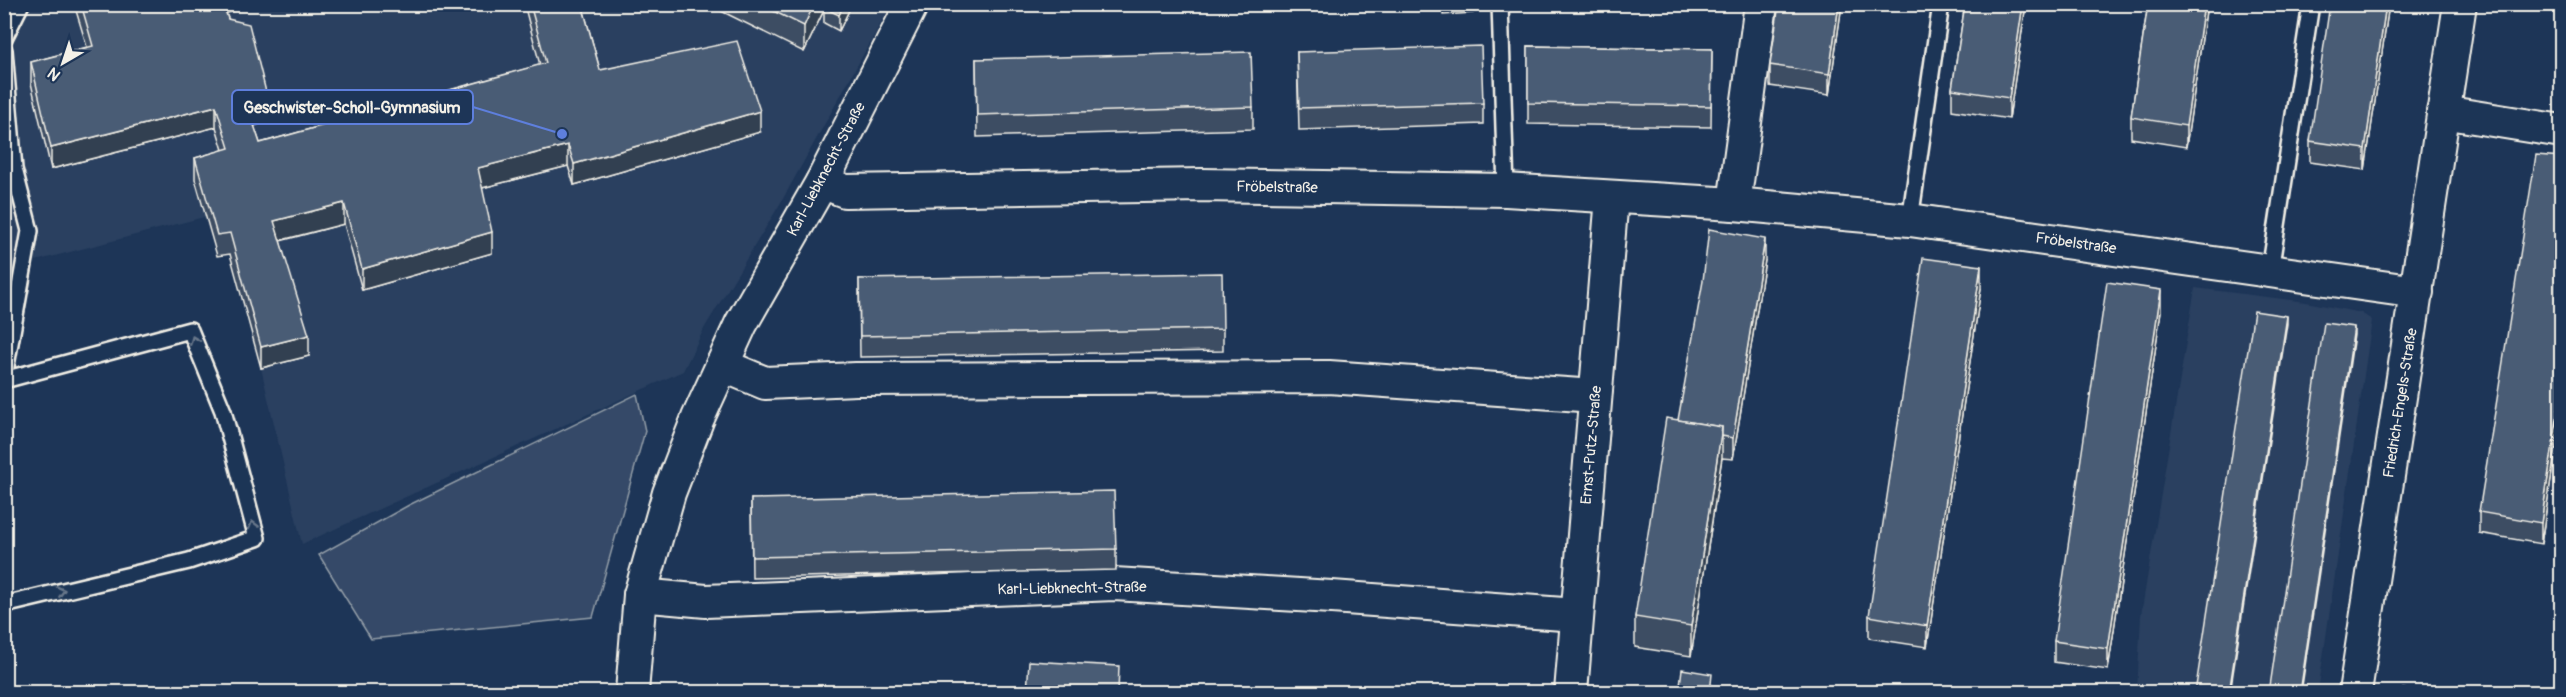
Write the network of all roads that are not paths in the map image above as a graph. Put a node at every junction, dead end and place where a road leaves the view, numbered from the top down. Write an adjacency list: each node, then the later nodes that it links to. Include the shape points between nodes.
1 (21, 4): 8 (lane)
2 (912, 4): 12 (street, Karl-Liebknecht-Straße)
3 (1500, 4): 13 (lane)
4 (1761, 4): 15 (street)
5 (1941, 4): 16 (lane)
6 (2311, 4): 17 (lane)
7 (2460, 4): 10 (street, Friedrich-Engels-Straße)
8 (4, 38)
9 (4, 50): 20 (lane, via 14,169 30,231)
10 (2443, 112): 11 (street); 18 (street, Friedrich-Engels-Straße)
11 (2562, 131)
12 (822, 182): 13 (street, Fröbelstraße, via 845,191 1202,185); 19 (street, Karl-Liebknecht-Straße, via 760,289)
13 (1506, 190): 14 (street, Fröbelstraße)
14 (1612, 197): 15 (street, Fröbelstraße); 21 (street, Ernst-Putz-Straße)
15 (1734, 204): 16 (street, Fröbelstraße)
16 (1910, 220): 17 (street, Fröbelstraße)
17 (2270, 271): 18 (street, Fröbelstraße)
18 (2417, 292): 27 (street, Friedrich-Engels-Straße)
19 (722, 365): 21 (street, via 765,383 1329,377); 22 (street, Karl-Liebknecht-Straße, via 669,492)
20 (4, 379): 23 (lane, one-way to 20, via 189,561 257,538 223,411 190,330)
21 (1595, 396): 24 (street, Ernst-Putz-Straße)
22 (640, 595): 24 (street, Karl-Liebknecht-Straße, via 706,601 1114,584); 25 (street, Karl-Liebknecht-Straße)
23 (4, 605)
24 (1577, 615): 26 (street, Ernst-Putz-Straße)
25 (632, 693)
26 (1571, 693)
27 (2355, 693)

